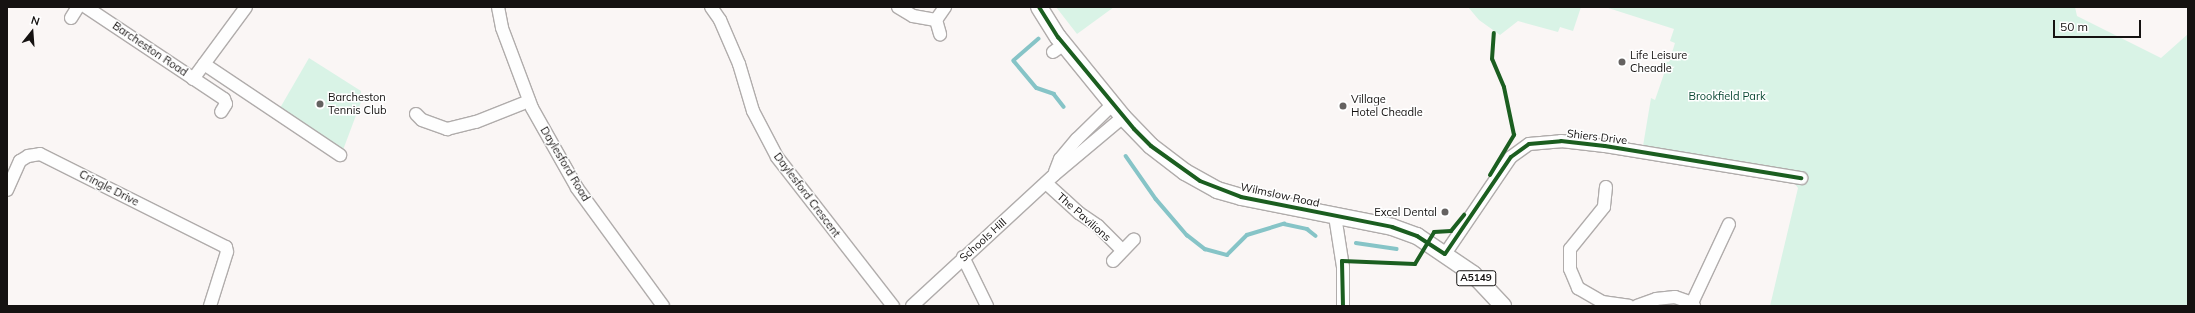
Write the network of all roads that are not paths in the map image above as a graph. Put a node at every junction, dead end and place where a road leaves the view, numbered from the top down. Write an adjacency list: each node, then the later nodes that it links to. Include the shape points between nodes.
1 (78, 7): 9 (street)
2 (86, 7): 13 (street, Barcheston Road)
3 (246, 7): 12 (street, Barcheston Road)
4 (498, 7): 14 (street, Daylesford Road, via 502,28)
5 (711, 7): 34 (street, Daylesford Crescent, via 727,35 739,64 753,111 777,157)
6 (898, 7): 10 (street, via 913,16)
7 (945, 7): 10 (street)
8 (1039, 7): 15 (main road, Wilmslow Road / A5149, via 1058,48)
9 (71, 18)
10 (936, 20): 11 (street)
11 (940, 34)
12 (204, 64): 13 (street, Barcheston Road); 19 (street)
13 (194, 78): 16 (street, Barcheston Road, via 224,99 226,104)
14 (529, 101): 17 (street, via 476,122 447,129 422,120); 33 (street, Daylesford Road, via 577,188)
15 (1113, 104): 18 (main road, Wilmslow Road / A5149); 21 (street, Schools Hill, via 1060,159)
16 (221, 112)
17 (416, 114)
18 (1123, 117): 21 (street, Schools Hill); 24 (main road, Wilmslow Road / A5149, via 1151,146 1185,172 1217,190 1266,203)
19 (340, 155)
20 (1801, 178): 28 (street, Shiers Drive, via 1605,146 1561,141 1529,144 1511,157)
21 (1050, 179): 27 (street, The Pavilions, via 1079,213 1098,226); 29 (street, Schools Hill)
22 (1606, 186): 39 (street, via 1604,207 1570,250 1570,269 1578,288 1602,302)
23 (7, 190): 32 (street, Cringle Drive, via 24,157 44,155 226,247 227,252)
24 (1335, 216): 28 (main road, Wilmslow Road / A5149, via 1392,227 1417,236); 37 (street, via 1343,267)
25 (1729, 224): 31 (street)
26 (1134, 239): 27 (street)
27 (1122, 250): 30 (street)
28 (1445, 254): 38 (main road, A5149, via 1472,274)
29 (963, 257): 35 (street, Schools Hill); 36 (street)
30 (1114, 261)
31 (1693, 304): 40 (street, via 1675,297 1656,299)
32 (210, 306)
33 (663, 306)
34 (893, 306)
35 (912, 306)
36 (987, 306)
37 (1342, 306)
38 (1503, 306)
39 (1629, 306)
40 (1637, 306)

